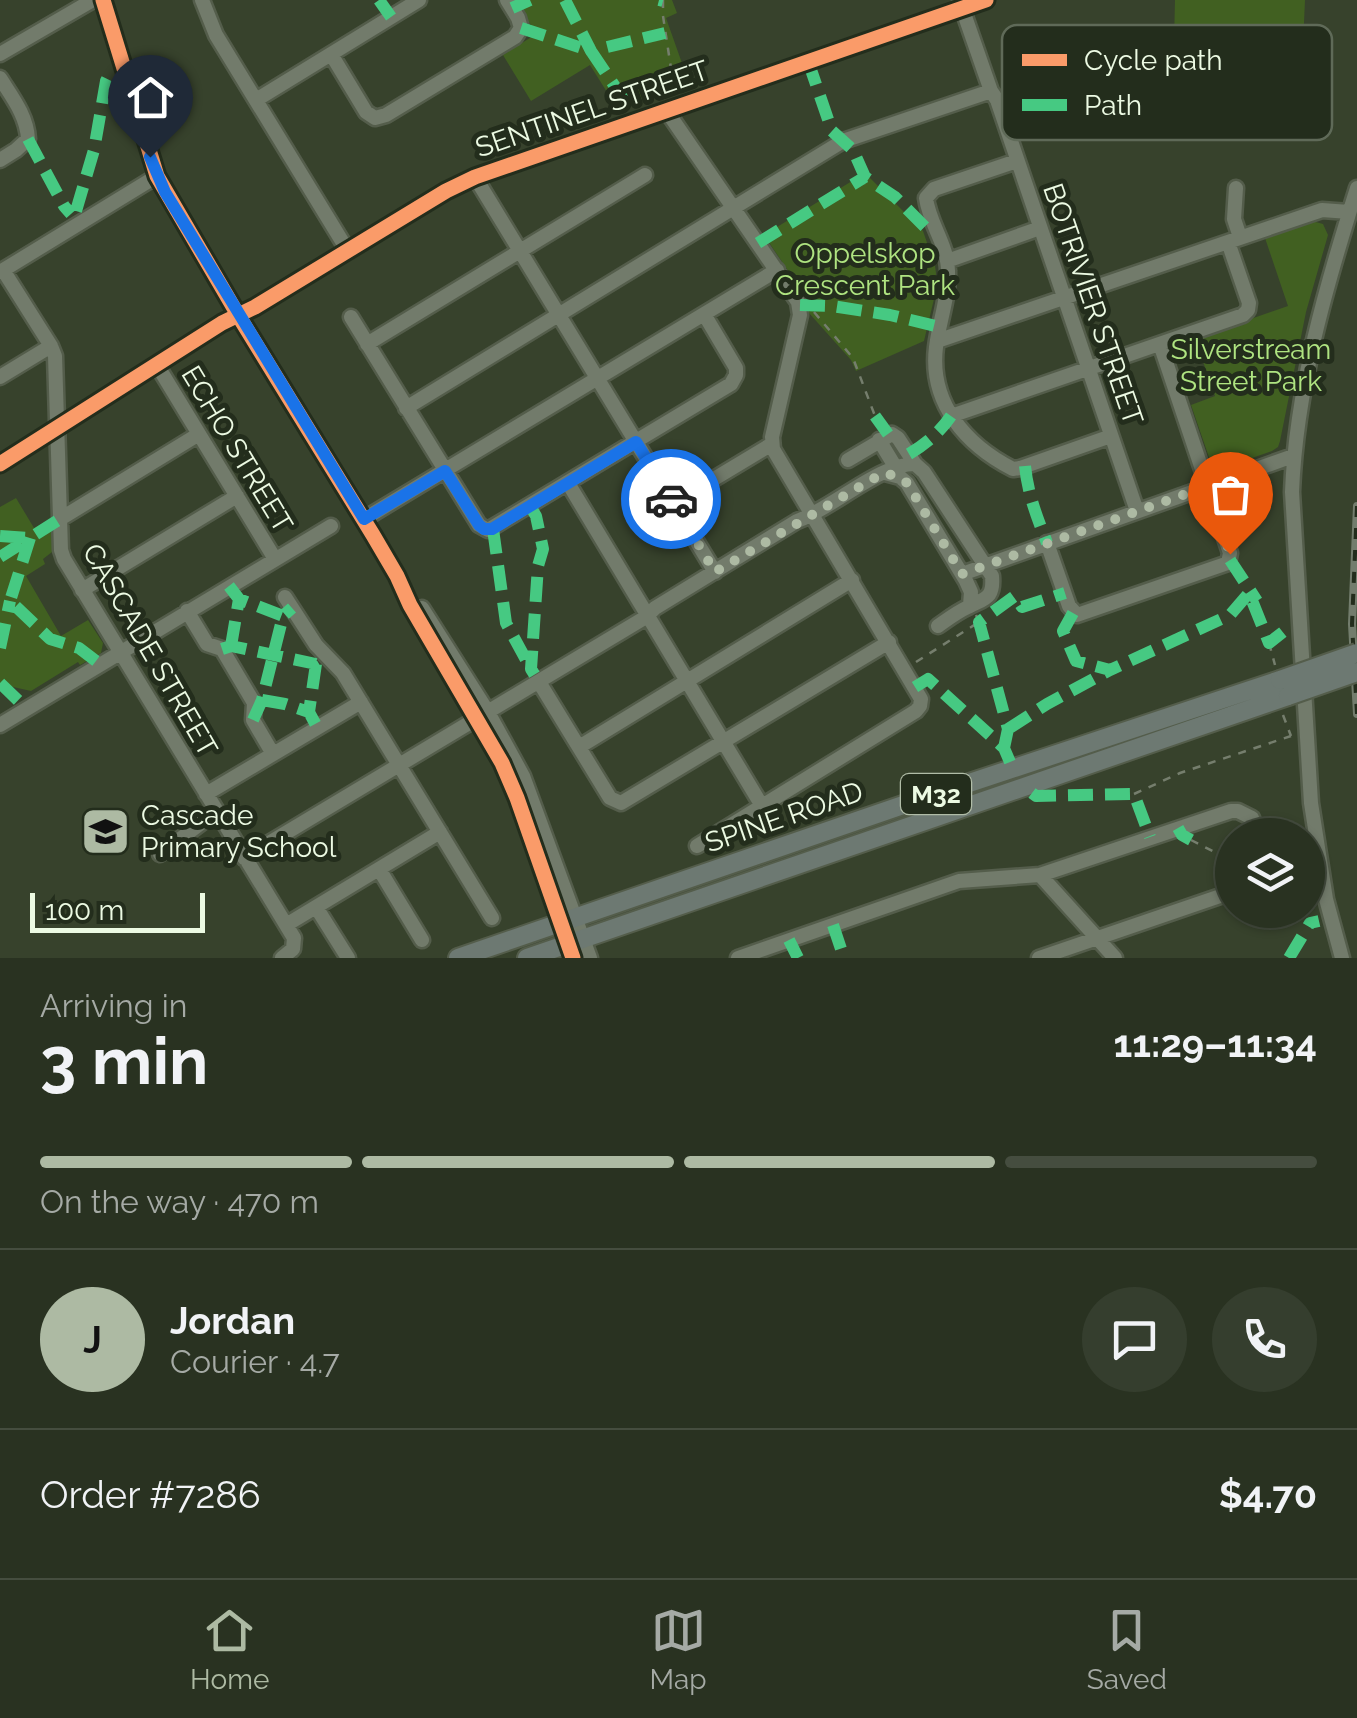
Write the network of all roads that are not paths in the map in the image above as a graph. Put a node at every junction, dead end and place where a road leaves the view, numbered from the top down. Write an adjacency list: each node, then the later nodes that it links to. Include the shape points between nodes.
1 (93, 0): 8 (street)
2 (102, 0): 19 (street)
3 (202, 0): 12 (street)
4 (419, 0): 9 (street)
5 (507, 0): 9 (street, via 522,28 516,37 386,115 366,112)
6 (986, 0): 7 (street, SENTINEL STREET)
7 (961, 4): 11 (street, BOTRIVIER STREET); 13 (street, SENTINEL STREET)
8 (0, 54)
9 (330, 54): 12 (street)
10 (0, 78): 16 (street, via 28,126 28,139)
11 (991, 90): 14 (street, BOTRIVIER STREET); 23 (street, via 843,141)
12 (256, 100): 27 (street)
13 (666, 110): 20 (street, SENTINEL STREET); 23 (street)
14 (1002, 117)
15 (1010, 140): 17 (street, BOTRIVIER STREET)
16 (0, 160)
17 (1018, 161): 25 (street, BOTRIVIER STREET); 29 (street, via 927,194)
18 (645, 175): 28 (street)
19 (157, 176): 31 (street); 34 (street)
20 (475, 176): 27 (street, SENTINEL STREET); 28 (street)
21 (1236, 188): 26 (street)
22 (1357, 188): 24 (street)
23 (735, 209): 30 (street); 35 (street)
24 (1350, 212): 26 (street, via 1322,210); 53 (street, via 1315,339)
25 (1040, 228): 29 (street); 32 (street, BOTRIVIER STREET)
26 (1234, 239): 32 (street); 39 (street, via 1248,310)
27 (348, 251): 34 (street, SENTINEL STREET)
28 (520, 251): 35 (street); 38 (street)
29 (947, 261): 37 (street)
30 (777, 270): 33 (street); 52 (street, via 800,310)
31 (2, 271): 40 (street, CASCADE STREET)
32 (1064, 298): 37 (street); 42 (street, BOTRIVIER STREET)
33 (704, 314): 44 (street); 51 (street, via 736,368 734,382)
34 (238, 315): 41 (street, SENTINEL STREET); 66 (street)
35 (559, 315): 44 (street); 45 (street)
36 (351, 317): 38 (street)
37 (937, 341): 46 (street, via 935,382)
38 (367, 344): 45 (street)
39 (1160, 344): 42 (street); 60 (street)
40 (51, 346): 43 (street); 47 (street, CASCADE STREET)
41 (156, 365): 47 (street, SENTINEL STREET); 48 (street, ECHO STREET)
42 (1088, 368): 46 (street); 49 (street, BOTRIVIER STREET)
43 (0, 377)
44 (598, 378): 51 (street); 58 (street)
45 (406, 408): 58 (street)
46 (951, 416): 49 (street, via 1016,469)
47 (58, 427): 55 (street, SENTINEL STREET); 65 (street, CASCADE STREET)
48 (199, 434): 61 (street, ECHO STREET); 65 (street)
49 (1112, 436): 63 (street, BOTRIVIER STREET)
50 (879, 440): 54 (street); 56 (street, via 895,435); 57 (street)
51 (636, 442): 59 (street); 62 (street)
52 (772, 444): 62 (street); 64 (street)
53 (1294, 456): 60 (street); 120 (street, via 1311,803)
54 (848, 460)
55 (0, 464)
56 (915, 464): 57 (street); 70 (street)
57 (890, 470): 64 (street); 72 (street, via 907,483)
58 (445, 471): 59 (street, via 488,530); 66 (street)
59 (568, 483): 78 (street)
60 (1208, 486): 63 (street); 68 (street, via 1230,554 1221,567 1077,614)
61 (237, 496): 69 (street, ECHO STREET); 74 (street)
62 (674, 503): 71 (street)
63 (1137, 511): 68 (street)
64 (813, 516): 71 (street); 73 (street)
65 (60, 519): 74 (street, CASCADE STREET, via 62,555)
66 (364, 519): 88 (street)
67 (331, 526): 69 (street)
68 (1047, 542): 70 (street)
69 (275, 559): 77 (street)
70 (986, 564): 72 (street); 76 (street, via 991,592)
71 (715, 572): 78 (street)
72 (962, 574): 76 (street)
73 (852, 580): 80 (street); 85 (street)
74 (82, 590): 81 (street, CASCADE STREET)
75 (285, 597): 87 (street)
76 (970, 606): 79 (street)
77 (187, 611): 81 (street); 92 (street, via 206,644 222,649 230,662)
78 (646, 616): 84 (street); 85 (street)
79 (938, 626)
80 (888, 642): 90 (street); 95 (street, via 920,706)
81 (119, 652): 89 (street); 94 (street, CASCADE STREET)
82 (1357, 653): 86 (main road, SPINE ROAD / M32, bridge)
83 (1357, 672): 86 (main road, SPINE ROAD / M32, bridge)
84 (539, 682): 88 (street); 91 (street)
85 (686, 682): 90 (street); 91 (street)
86 (1281, 689): 107 (main road, SPINE ROAD / M32); 111 (main road, SPINE ROAD / M32)
87 (361, 702): 92 (street); 93 (street)
88 (482, 715): 93 (street); 107 (street)
89 (0, 725)
90 (724, 742): 91 (street, via 621,803 610,798); 95 (street)
91 (579, 747)
92 (273, 754): 94 (street)
93 (399, 764): 98 (street); 101 (street)
94 (206, 794): 96 (street, CASCADE STREET)
95 (762, 806): 99 (street)
96 (216, 812): 100 (street); 101 (street, CASCADE STREET)
97 (1252, 818): 103 (street, via 1232,812)
98 (440, 832): 102 (street); 106 (street)
99 (697, 846)
100 (160, 854)
101 (244, 858): 108 (street, CASCADE STREET)
102 (378, 869): 105 (street); 110 (street)
103 (1040, 875): 109 (street); 117 (street, via 959,881)
104 (1215, 898): 109 (street)
105 (316, 907): 108 (street); 113 (street)
106 (492, 918)
107 (569, 919): 111 (street); 114 (main road, SPINE ROAD / M32)
108 (286, 925): 112 (street, via 294,945)
109 (1097, 938): 118 (street); 119 (street)
110 (422, 940)
111 (575, 947): 115 (main road, SPINE ROAD / M32); 116 (street)
112 (282, 958)
113 (348, 958)
114 (458, 958)
115 (527, 958)
116 (590, 958)
117 (738, 958)
118 (1038, 958)
119 (1115, 958)
120 (1342, 958)

